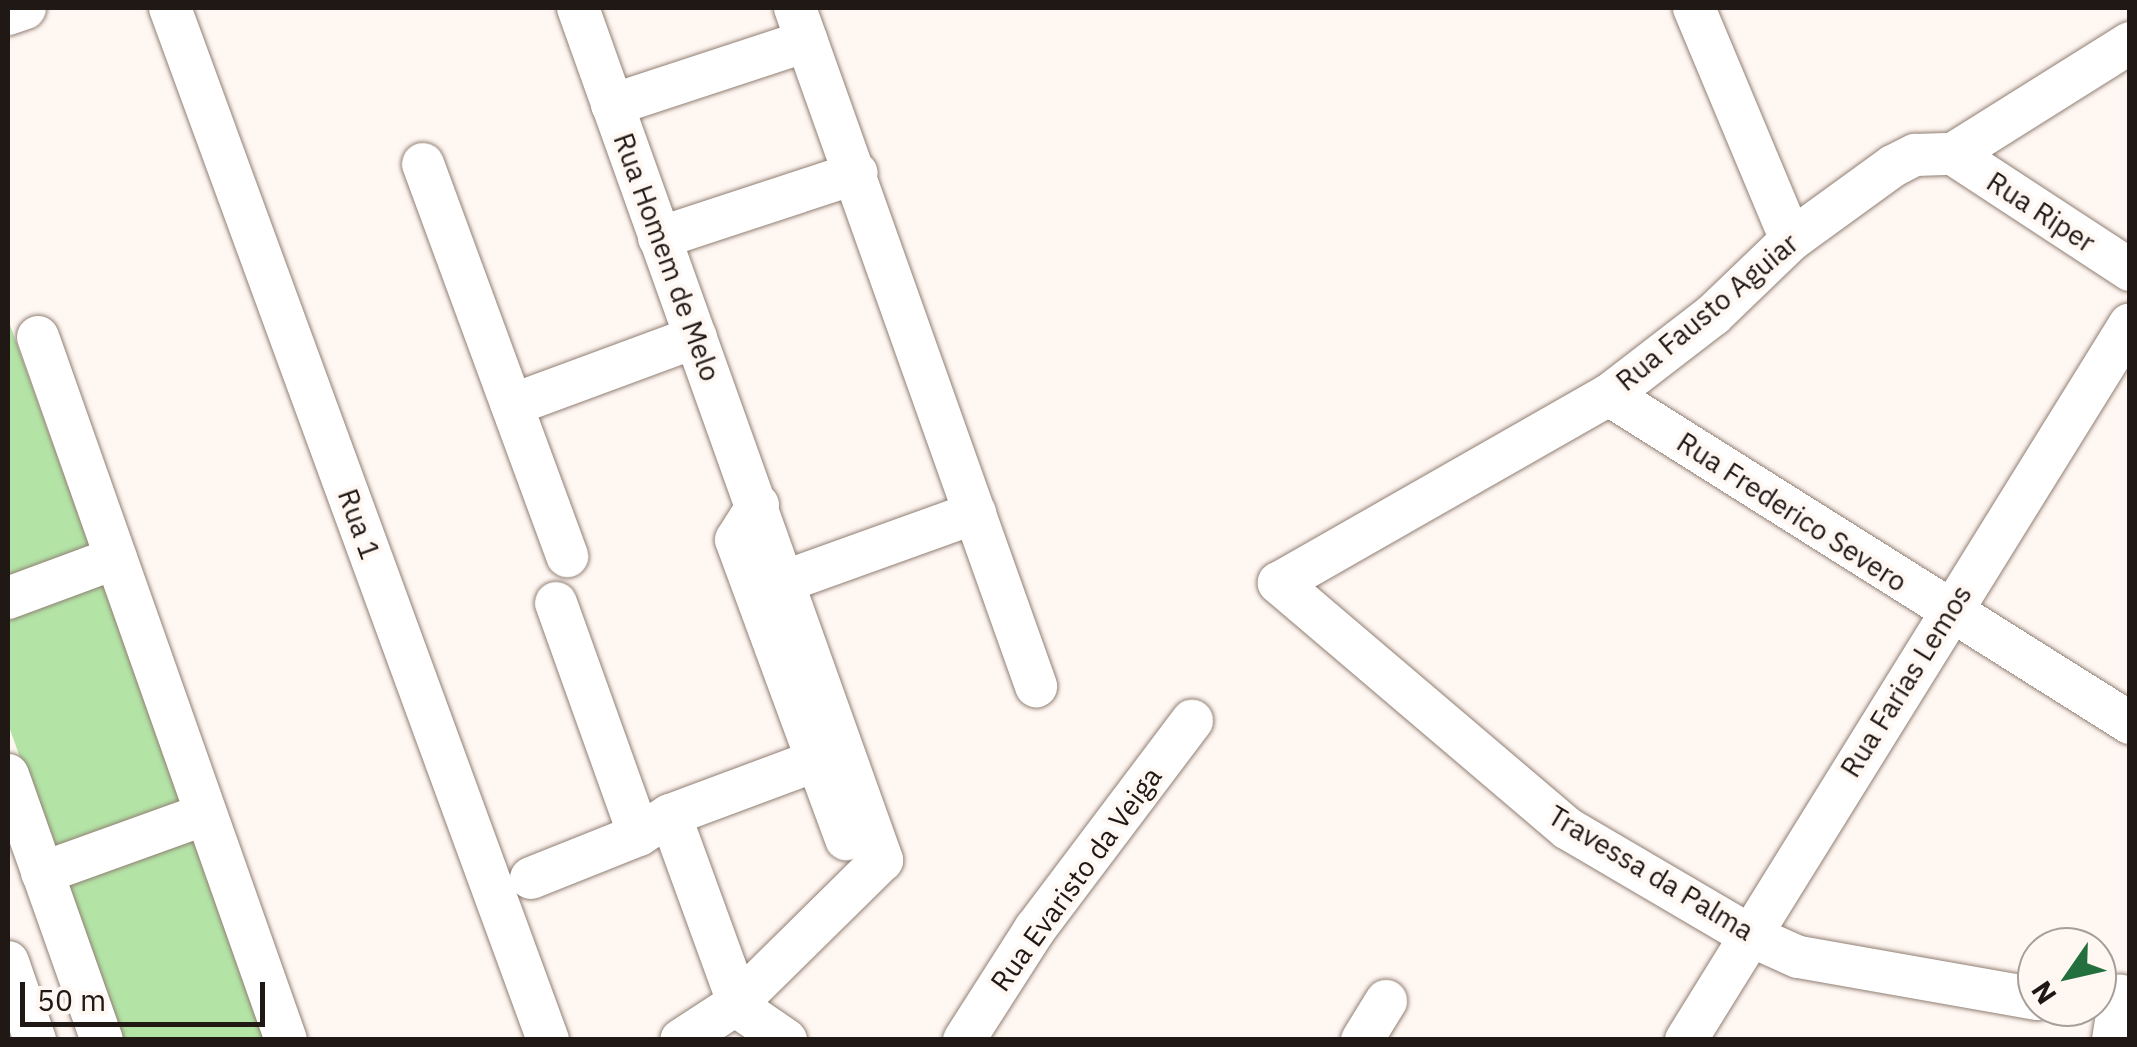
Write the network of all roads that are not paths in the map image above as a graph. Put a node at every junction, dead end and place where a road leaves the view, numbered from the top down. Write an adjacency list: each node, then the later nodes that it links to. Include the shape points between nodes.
1 (25, 8): 5 (street)
2 (170, 8): 46 (street, Rua 1)
3 (578, 8): 8 (street, Rua Homem de Melo)
4 (1694, 8): 13 (street)
5 (8, 14)
6 (801, 24): 8 (street); 11 (street)
7 (2130, 43): 9 (street, Rua Fausto Aguiar)
8 (612, 105): 12 (street, Rua Homem de Melo)
9 (1953, 154): 13 (street, Rua Fausto Aguiar, via 1915,155 1893,166); 14 (street, Rua Riper)
10 (423, 164): 19 (street)
11 (857, 173): 12 (street); 21 (street)
12 (659, 238): 17 (street, Rua Homem de Melo)
13 (1791, 240): 18 (street, Rua Fausto Aguiar, via 1712,315)
14 (2130, 270)
15 (2130, 324): 28 (street, Rua Farias Lemos)
16 (38, 336): 23 (street)
17 (696, 336): 19 (street); 20 (street, Rua Homem de Melo)
18 (1608, 395): 25 (street, Rua Fausto Aguiar); 28 (street, Rua Frederico Severo)
19 (512, 405): 22 (street)
20 (758, 505): 24 (street, Rua Homem de Melo); 32 (street, Rua Homem de Melo, via 736,540)
21 (975, 513): 24 (street); 29 (street)
22 (566, 556)
23 (116, 558): 26 (street); 34 (street)
24 (786, 582): 32 (street, Rua Homem de Melo)
25 (1279, 582): 38 (street, Travessa da Palma, via 1568,830)
26 (8, 598)
27 (556, 603): 35 (street)
28 (1949, 612): 31 (street, Rua Frederico Severo); 38 (street, Rua Farias Lemos)
29 (1036, 686)
30 (1192, 721): 49 (street, Rua Evaristo da Veiga, via 1035,929)
31 (2130, 723)
32 (830, 755): 35 (street); 42 (street, Rua Homem de Melo, via 872,868)
33 (8, 776): 36 (street)
34 (206, 814): 36 (street); 45 (street)
35 (654, 825): 37 (street); 42 (street)
36 (42, 873): 44 (street)
37 (530, 878)
38 (1749, 935): 40 (street, Travessa da Palma, via 1798,957); 51 (street, Rua Farias Lemos)
39 (8, 962): 43 (street)
40 (2017, 995)
41 (1386, 1001): 50 (street)
42 (736, 1004): 47 (street); 48 (street)
43 (35, 1040)
44 (102, 1040)
45 (286, 1040)
46 (548, 1040)
47 (680, 1040)
48 (786, 1040)
49 (964, 1040)
50 (1362, 1040)
51 (1686, 1040)

